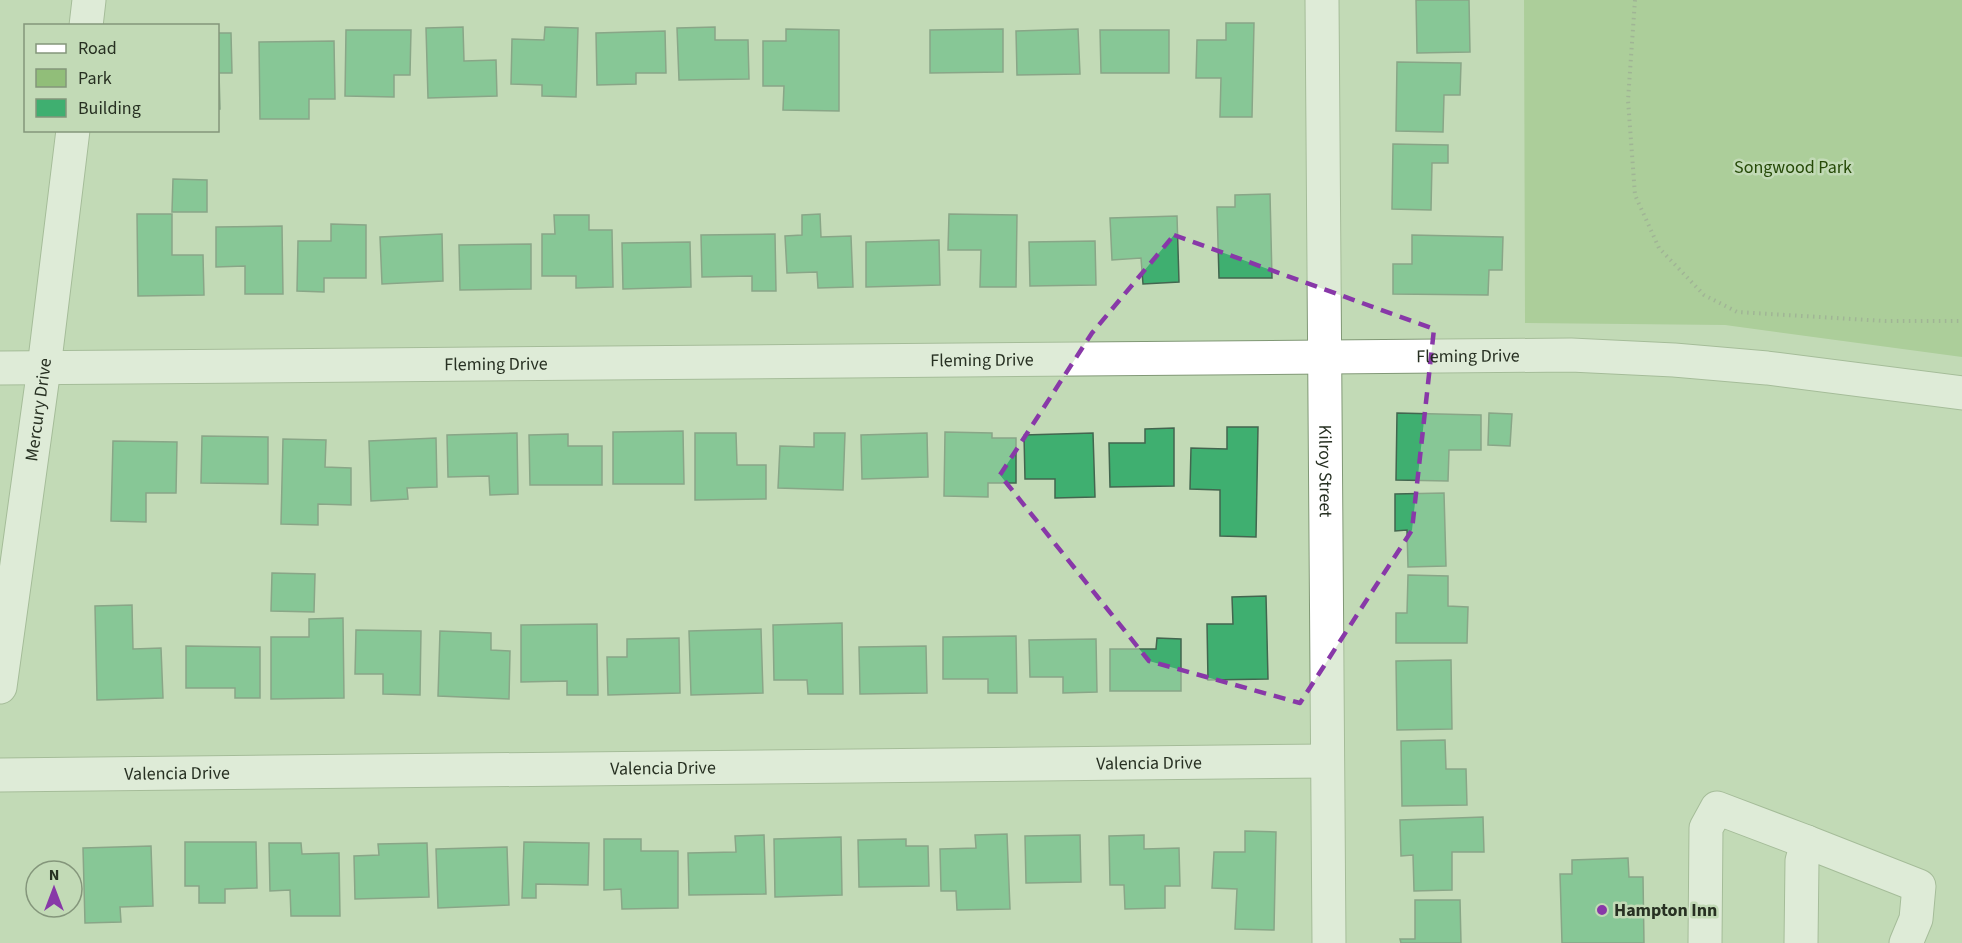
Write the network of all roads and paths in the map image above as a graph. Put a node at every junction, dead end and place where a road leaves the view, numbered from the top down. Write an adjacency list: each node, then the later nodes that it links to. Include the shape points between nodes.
1 (89, 0): 4 (street)
2 (1322, 0): 7 (street, Kilroy Street)
3 (1635, 0): 6 (path, via 1628,100 1635,195 1659,248 1704,295 1737,312 1885,321)
4 (86, 24)
5 (73, 132): 9 (street, Mercury Drive)
6 (1962, 321)
7 (1325, 357): 9 (street, Fleming Drive); 10 (street, Fleming Drive, via 1571,355 1674,360); 12 (street, Kilroy Street)
8 (0, 368): 9 (street, Fleming Drive)
9 (44, 368): 11 (street, Mercury Drive)
10 (1962, 393)
11 (0, 687)
12 (1328, 761): 13 (street, Valencia Drive); 15 (street, Kilroy Street)
13 (0, 775)
14 (1807, 842): 16 (street, via 1717,808 1706,828); 17 (street, via 1802,861); 18 (street, via 1919,886 1916,919)
15 (1329, 943)
16 (1705, 943)
17 (1801, 943)
18 (1906, 943)

